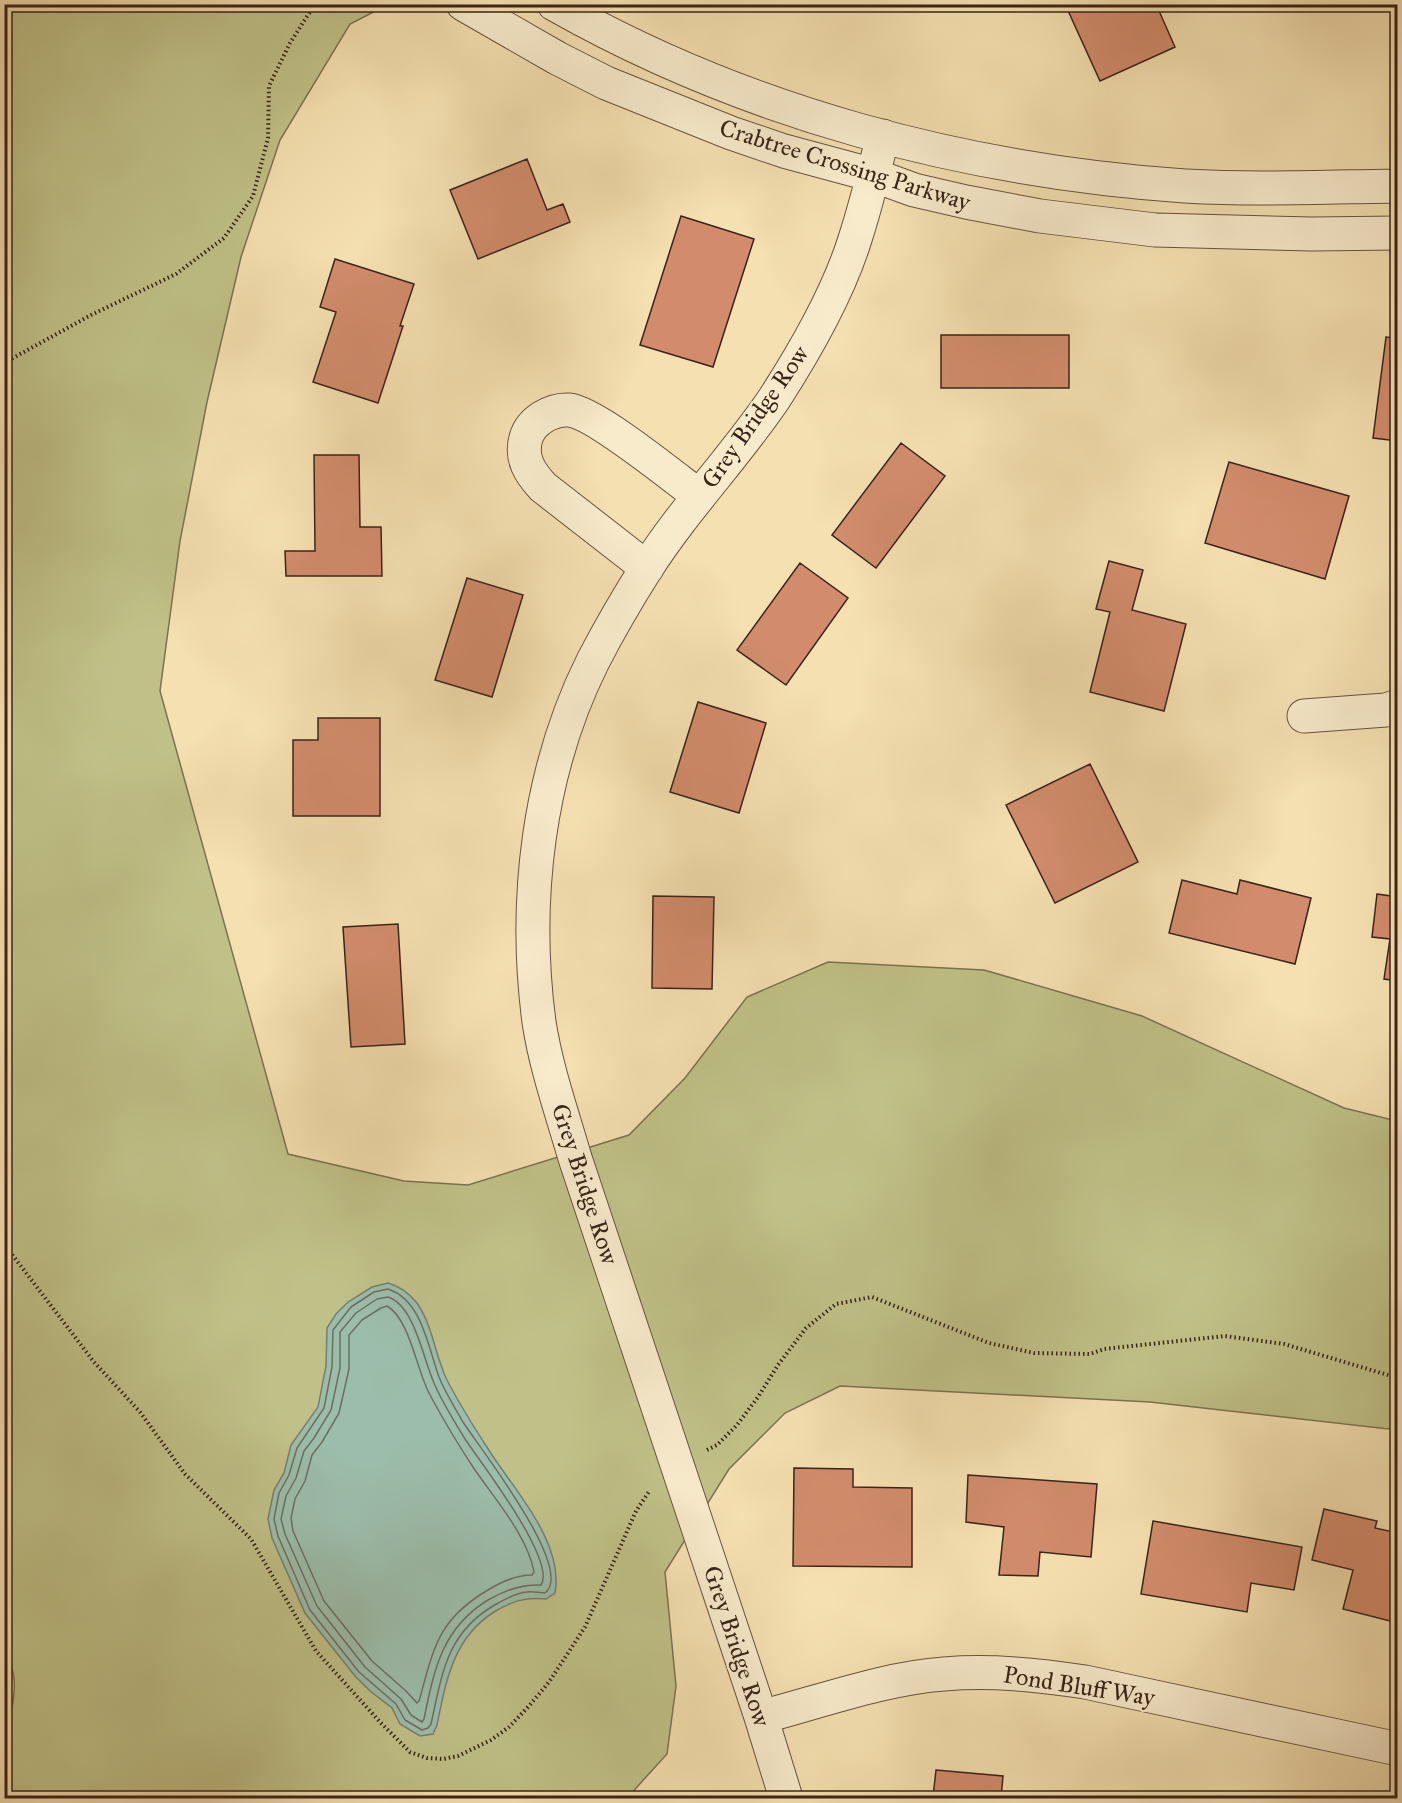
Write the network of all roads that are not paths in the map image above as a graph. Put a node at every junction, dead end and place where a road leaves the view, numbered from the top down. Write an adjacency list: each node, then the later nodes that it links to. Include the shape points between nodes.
1 (464, 4): 4 (street, Crabtree Crossing Parkway, via 606,83 763,144)
2 (554, 4): 3 (street, Crabtree Crossing Parkway, via 617,38 696,73 779,105)
3 (883, 136): 4 (street, Grey Bridge Row); 5 (street, Crabtree Crossing Parkway, via 949,154 1096,178 1197,186)
4 (873, 175): 6 (street, Crabtree Crossing Parkway, via 966,202 1090,223 1233,233); 7 (street, Grey Bridge Row, via 855,241 818,325 749,434)
5 (1398, 186)
6 (1398, 233)
7 (699, 496): 8 (street, Grey Bridge Row); 8 (street, Grey Bridge Row, via 594,419 569,410 551,413 534,423 526,436 524,453 531,474)
8 (647, 568): 11 (street, Grey Bridge Row, via 593,661 574,704 552,776 536,874 534,975 540,1025 575,1158)
9 (1398, 706): 10 (street)
10 (1304, 716)
11 (761, 1717): 12 (street, Pond Bluff Way, via 892,1682 993,1671 1085,1683); 13 (street, Grey Bridge Row)
12 (1398, 1749)
13 (786, 1798)

